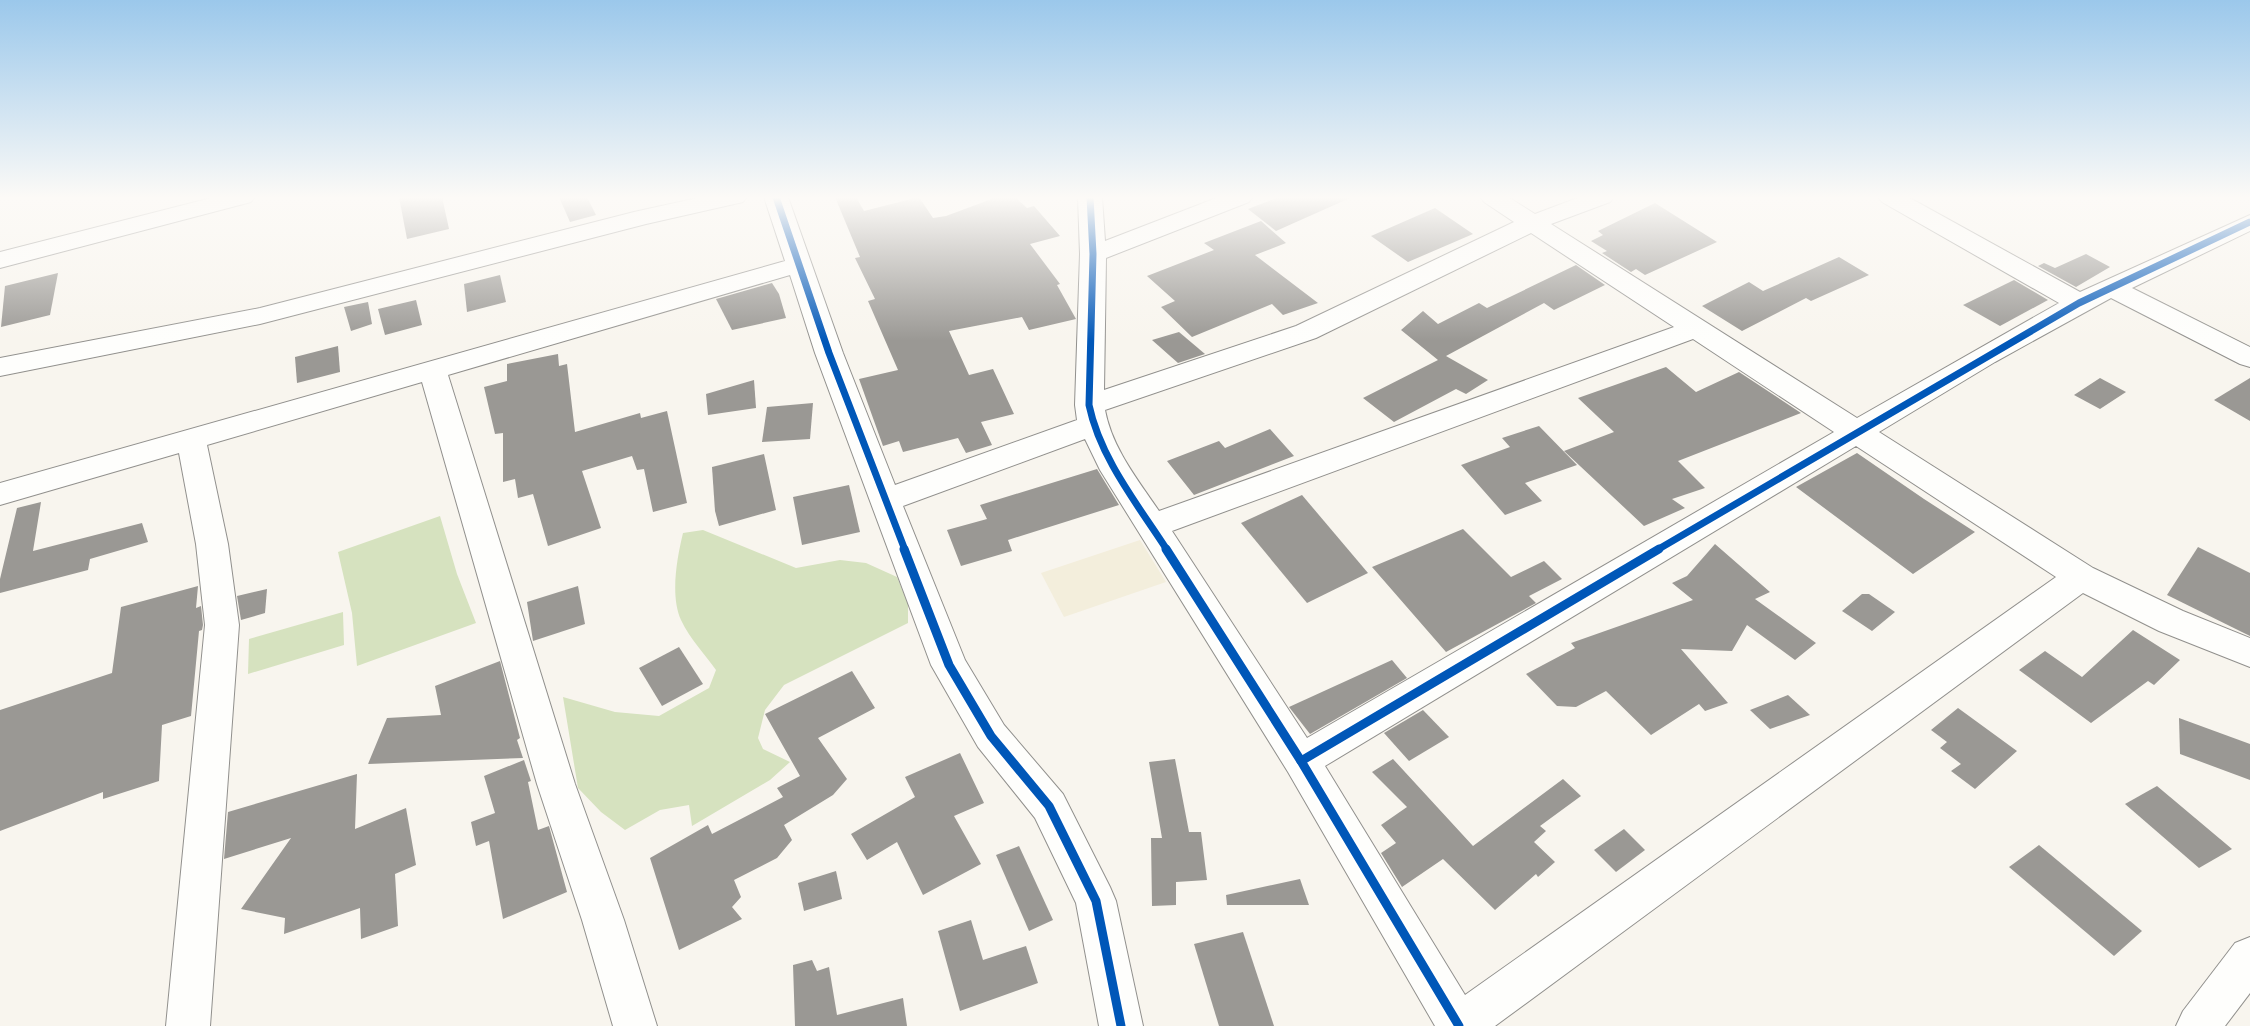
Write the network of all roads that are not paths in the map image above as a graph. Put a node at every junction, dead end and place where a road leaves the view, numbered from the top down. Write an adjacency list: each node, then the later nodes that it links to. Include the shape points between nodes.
1 (58, 245): 11 (street)
2 (536, 245): 17 (street, via 260,316)
3 (791, 245): 12 (street)
4 (1093, 245): 10 (street)
5 (1117, 245): 10 (street)
6 (1487, 245): 19 (street, via 1306,332)
7 (1565, 245): 15 (street)
8 (1975, 245): 14 (street)
9 (2201, 245): 13 (street)
10 (1093, 254): 19 (street)
11 (0, 260)
12 (798, 265): 18 (street); 23 (street)
13 (2110, 288): 14 (street); 16 (street)
14 (2079, 303): 20 (street)
15 (1694, 329): 20 (street); 24 (street)
16 (2250, 358)
17 (0, 367)
18 (432, 368): 21 (street); 30 (street, via 555,784)
19 (1091, 415): 23 (street); 24 (street, via 1111,462)
20 (1855, 431): 25 (street); 27 (street)
21 (191, 438): 22 (street); 29 (street, via 212,544 222,625)
22 (0, 494)
23 (886, 500): 31 (street, via 950,665 991,736 1049,806 1096,901)
24 (1152, 526): 27 (street)
25 (2081, 577): 26 (street, via 2171,621); 32 (street)
26 (2250, 652)
27 (1301, 761): 32 (street)
28 (2250, 958): 33 (street)
29 (188, 1026)
30 (635, 1026)
31 (1121, 1026)
32 (1459, 1026)
33 (2198, 1026)

